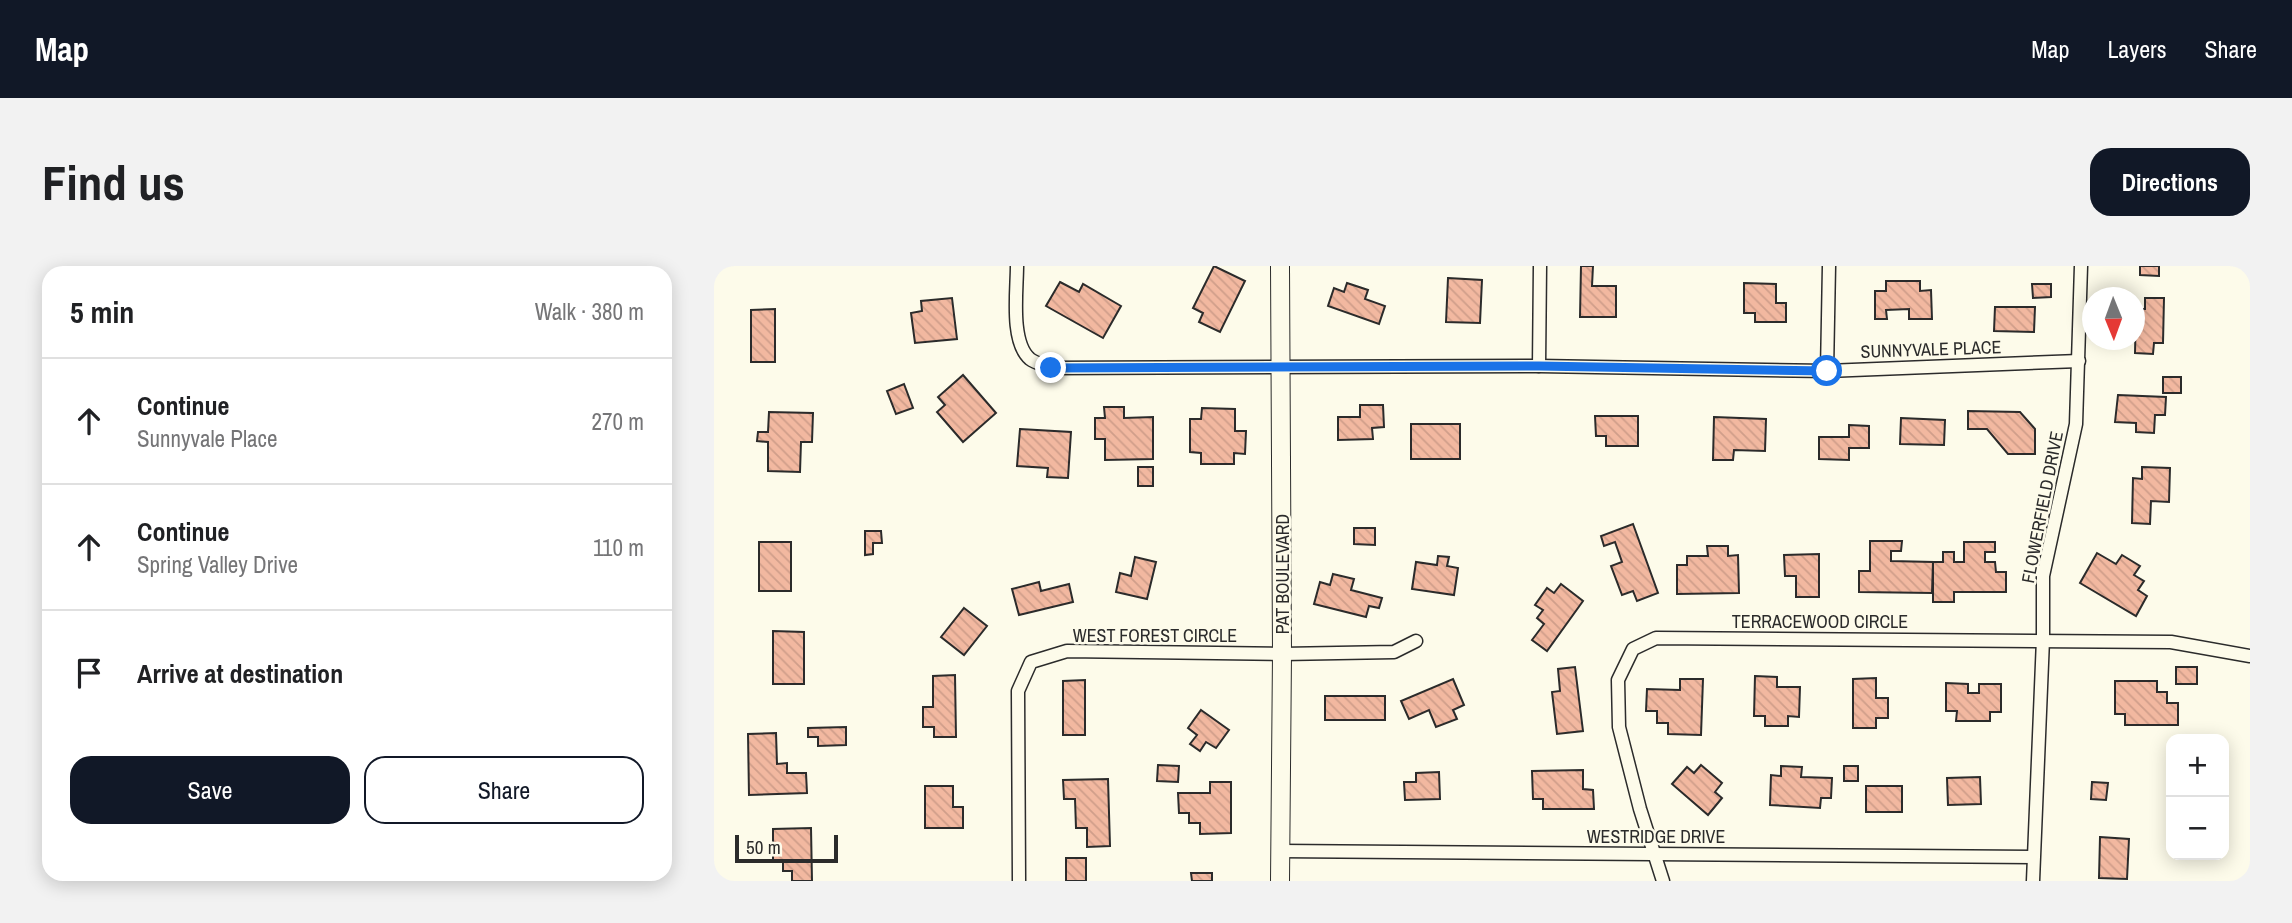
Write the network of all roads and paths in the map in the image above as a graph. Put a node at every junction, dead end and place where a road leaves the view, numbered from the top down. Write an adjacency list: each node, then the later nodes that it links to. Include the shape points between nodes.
1 (1017, 266): 8 (street, SUNNYVALE PLACE, via 1020,348 1031,360 1051,368)
2 (1280, 266): 8 (street, PAT BOULEVARD)
3 (1540, 266): 7 (street)
4 (1829, 266): 9 (street)
5 (2081, 266): 6 (street, FLOWERFIELD DRIVE)
6 (2079, 361): 9 (street, SUNNYVALE PLACE); 10 (street, FLOWERFIELD DRIVE, via 2076,425 2042,576)
7 (1539, 366): 8 (street, SUNNYVALE PLACE); 9 (street, SUNNYVALE PLACE)
8 (1281, 367): 12 (street, PAT BOULEVARD)
9 (1827, 371)
10 (2043, 639): 13 (street, TERRACEWOOD CIRCLE, via 2171,642); 15 (street, TERRACEWOOD CIRCLE, via 1656,638 1633,649 1618,680 1619,727); 16 (street, FLOWERFIELD DRIVE)
11 (1416, 642): 12 (street, WEST FOREST CIRCLE, via 1394,652)
12 (1282, 654): 14 (street, PAT BOULEVARD); 17 (street, WEST FOREST CIRCLE, via 1067,650 1031,662 1018,691)
13 (2250, 656)
14 (1279, 851): 15 (street, WESTRIDGE DRIVE); 18 (street, PAT BOULEVARD)
15 (1654, 853): 16 (street, WESTRIDGE DRIVE); 19 (street, TERRACEWOOD CIRCLE)
16 (2033, 857): 20 (street, FLOWERFIELD DRIVE)
17 (1019, 881)
18 (1280, 881)
19 (1663, 881)
20 (2033, 881)

